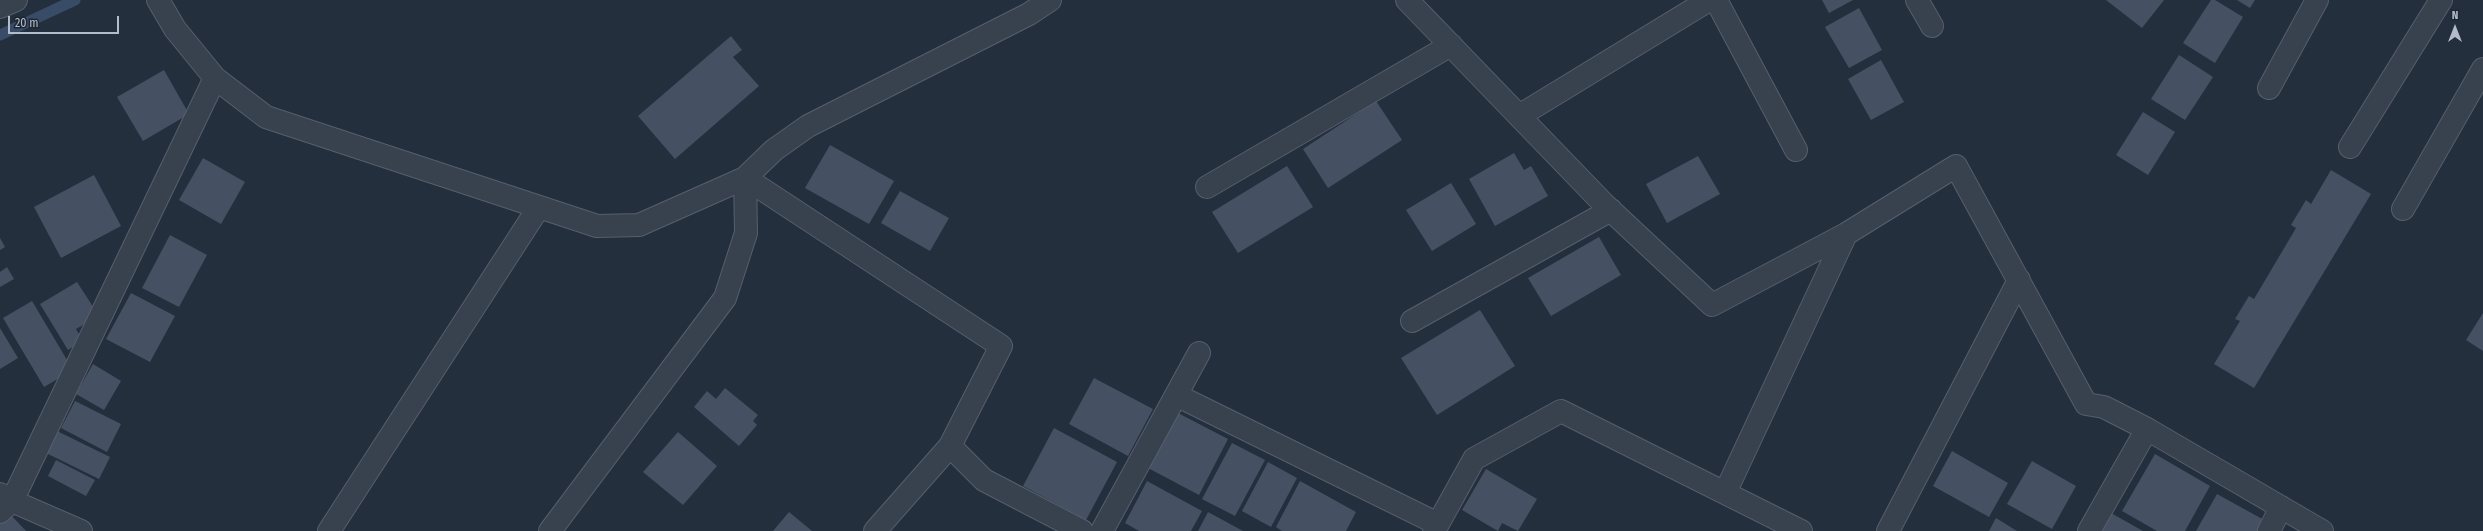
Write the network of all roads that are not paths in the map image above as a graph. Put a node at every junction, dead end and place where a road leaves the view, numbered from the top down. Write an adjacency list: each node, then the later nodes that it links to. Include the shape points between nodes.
1 (16, 0): 10 (street)
2 (158, 0): 14 (street, via 175,29)
3 (1050, 0): 19 (street, via 1029,14 808,126 774,150)
4 (1407, 0): 12 (street)
5 (1709, 0): 16 (street)
6 (1716, 0): 18 (street)
7 (1917, 0): 11 (street)
8 (2317, 0): 15 (street)
9 (2441, 0): 17 (street)
10 (0, 7)
11 (1932, 26)
12 (1451, 45): 16 (street); 20 (street)
13 (2483, 69): 22 (street)
14 (215, 78): 21 (street, via 266,117); 32 (street)
15 (2269, 88)
16 (1519, 116): 23 (street)
17 (2350, 146)
18 (1796, 150)
19 (745, 178): 21 (street, via 639,225 597,226); 30 (street, via 1001,346); 37 (street, via 746,233 725,298)
20 (1207, 187)
21 (540, 207): 36 (street)
22 (2403, 209)
23 (1611, 210): 24 (street, via 1712,305); 26 (street)
24 (1846, 234): 25 (street, via 1956,166); 31 (street)
25 (2019, 280): 29 (street, via 2086,404 2104,407); 42 (street)
26 (1412, 321)
27 (1199, 353): 28 (street)
28 (1176, 395): 34 (street); 40 (street)
29 (2147, 429): 33 (street); 43 (street)
30 (950, 446): 38 (street); 39 (street, via 984,480)
31 (1725, 492): 34 (street, via 1561,411 1474,459); 41 (street)
32 (4, 502): 35 (street)
33 (2281, 507): 44 (street); 45 (street)
34 (1436, 528)
35 (81, 531)
36 (329, 531)
37 (550, 531)
38 (875, 531)
39 (1082, 531)
40 (1102, 531)
41 (1801, 531)
42 (1888, 531)
43 (2089, 531)
44 (2269, 531)
45 (2322, 531)

